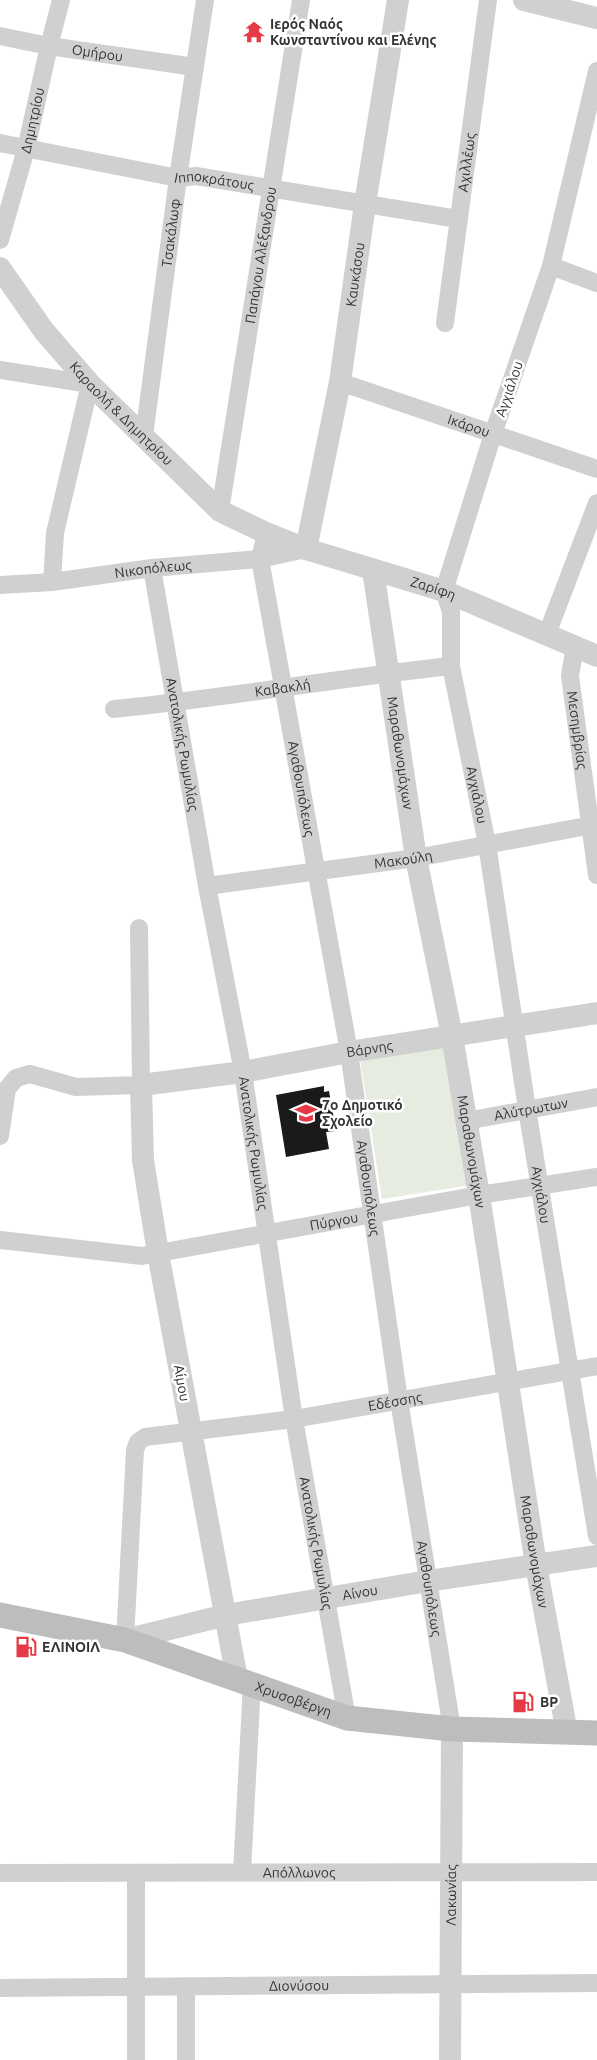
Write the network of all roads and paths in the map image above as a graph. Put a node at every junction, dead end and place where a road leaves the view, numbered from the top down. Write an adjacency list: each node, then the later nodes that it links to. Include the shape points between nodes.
1 (61, 0): 9 (street, Δημητρίου)
2 (205, 0): 10 (street, Τσακάλωφ)
3 (302, 0): 15 (street, Παπάγου Αλέξανδρου)
4 (398, 0): 16 (street, Καυκάσου)
5 (488, 0): 17 (street, Αχιλλέως)
6 (524, 0): 7 (street)
7 (597, 18)
8 (0, 36): 9 (street, Ομήρου)
9 (48, 46): 10 (street, Ομήρου); 13 (street, Δημητρίου)
10 (195, 67): 14 (street, Τσακάλωφ)
11 (597, 72): 19 (street, Αγχιάλου)
12 (0, 143): 13 (street, Ιπποκράτους)
13 (26, 148): 14 (street, Ιπποκράτους); 18 (street, Δημητρίου)
14 (178, 178): 15 (street, Ιπποκράτους, via 196,176); 27 (street, Τσακάλωφ)
15 (272, 187): 16 (street, Ιπποκράτους); 30 (street, Παπάγου Αλέξανδρου)
16 (365, 204): 17 (street, Ιπποκράτους); 24 (street, Καυκάσου)
17 (458, 220): 22 (street, Αχιλλέως)
18 (0, 240)
19 (551, 266): 21 (street); 26 (street, Αγχιάλου)
20 (0, 268): 25 (street, Καραολή & Δημητρίου, via 44,331)
21 (597, 283)
22 (446, 323)
23 (0, 370): 25 (street)
24 (340, 382): 26 (street, Ικάρου); 32 (street, Καυκάσου)
25 (90, 384): 27 (street, Καραολή & Δημητρίου); 36 (street, via 55,532)
26 (493, 434): 28 (street, Ικάρου); 38 (street, Αγχιάλου)
27 (144, 436): 30 (street, Καραολή & Δημητρίου)
28 (597, 470)
29 (597, 504): 39 (street)
30 (220, 511): 31 (street, Καραολή & Δημητρίου)
31 (266, 533): 32 (street, Ζαρίφη); 33 (street)
32 (306, 549): 33 (street, Νικοπόλεως); 35 (street, Ζαρίφη)
33 (260, 559): 34 (street, Νικοπόλεως); 44 (street, Αγαθουπόλεως)
34 (152, 568): 36 (street, Νικοπόλεως); 45 (street, Ανατολικής Ρωμυλίας)
35 (373, 570): 38 (street, Ζαρίφη); 43 (street, Μαραθωνομάχων)
36 (52, 582): 37 (street, Νικοπόλεως)
37 (0, 585)
38 (444, 591): 39 (street, Ζαρίφη); 42 (street, Αγχιάλου, via 451,612)
39 (547, 634): 40 (street, Ζαρίφη)
40 (575, 646): 41 (street, Ζαρίφη); 47 (street, Μεσημβρίας, via 570,676)
41 (597, 656)
42 (451, 666): 43 (street, Καβακλή); 48 (street, Αγχιάλου)
43 (387, 673): 44 (street, Καβακλή); 49 (street, Μαραθωνομάχων)
44 (283, 687): 45 (street, Καβακλή); 50 (street, Αγαθουπόλεως)
45 (176, 703): 46 (street, Καβακλή); 52 (street, Ανατολικής Ρωμυλίας)
46 (114, 708)
47 (593, 825): 48 (street, Μακούλη); 51 (street, Μεσημβρίας)
48 (487, 844): 49 (street, Μακούλη); 55 (street, Αγχιάλου)
49 (416, 858): 50 (street, Μακούλη); 56 (street, Μαραθωνομάχων)
50 (316, 871): 52 (street, Μακούλη); 57 (street, Αγαθουπόλεως)
51 (597, 875)
52 (208, 886): 58 (street, Ανατολικής Ρωμυλίας)
53 (139, 928): 59 (street)
54 (597, 1013): 55 (street, Βάρνης)
55 (514, 1026): 56 (street, Βάρνης); 61 (street, Αγχιάλου)
56 (452, 1036): 57 (street, Βάρνης); 62 (street, Μαραθωνομάχων)
57 (349, 1052): 58 (street, Βάρνης); 67 (street, Αγαθουπόλεως)
58 (243, 1072): 59 (street, Βάρνης); 68 (street, Ανατολικής Ρωμυλίας)
59 (141, 1085): 63 (street, via 76,1087 30,1074 16,1078 7,1089); 70 (street, Αίμου, via 143,1160)
60 (597, 1097): 61 (street, Αλύτρωτων)
61 (527, 1110): 62 (street, Αλύτρωτων); 65 (street, Αγχιάλου)
62 (466, 1121): 66 (street, Μαραθωνομάχων)
63 (0, 1136)
64 (597, 1177): 65 (street, Πύργου)
65 (539, 1186): 66 (street, Πύργου); 72 (street, Αγχιάλου)
66 (479, 1195): 67 (street, Πύργου); 73 (street, Μαραθωνομάχων)
67 (373, 1214): 68 (street, Πύργου); 74 (street, Αγαθουπόλεως)
68 (265, 1233): 70 (street, Πύργου); 75 (street, Ανατολικής Ρωμυλίας)
69 (0, 1240): 70 (street, Πύργου, via 142,1256)
70 (158, 1253): 76 (street, Αίμου)
71 (597, 1366): 72 (street, Εδέσσης)
72 (571, 1371): 73 (street, Εδέσσης); 77 (street, Αγχιάλου)
73 (507, 1383): 74 (street, Εδέσσης); 79 (street, Μαραθωνομάχων)
74 (399, 1400): 75 (street, Εδέσσης); 80 (street, Αγαθουπόλεως)
75 (294, 1418): 76 (street, Εδέσσης); 81 (street, Ανατολικής Ρωμυλίας)
76 (192, 1432): 83 (street, Αίμου); 84 (street, Εδέσσης, via 149,1436 136,1446)
77 (597, 1536)
78 (597, 1556): 79 (street, Αίνου)
79 (536, 1565): 80 (street, Αίνου); 88 (street, Μαραθωνομάχων)
80 (428, 1581): 81 (street, Αίνου); 87 (street, Αγαθουπόλεως)
81 (325, 1599): 83 (street, Αίνου); 86 (street, Ανατολικής Ρωμυλίας)
82 (0, 1614): 84 (main road, Χρυσοβέργη)
83 (226, 1615): 84 (street, Αίνου); 85 (street, Αίμου)
84 (125, 1640): 85 (main road, Χρυσοβέργη)
85 (244, 1681): 86 (main road, Χρυσοβέργη); 90 (street)
86 (347, 1718): 87 (main road, Χρυσοβέργη)
87 (452, 1730): 88 (main road, Χρυσοβέργη); 91 (street, Λακωνίας)
88 (567, 1733): 89 (main road, Χρυσοβέργη)
89 (597, 1733)
90 (242, 1872): 91 (street, Απόλλωνος); 94 (street, Απόλλωνος)
91 (451, 1872): 92 (street, Απόλλωνος); 96 (street, Λακωνίας)
92 (597, 1872)
93 (0, 1873): 94 (street, Απόλλωνος)
94 (136, 1873): 98 (street)
95 (597, 1983): 96 (street, Διονύσου)
96 (451, 1985): 99 (street, Διονύσου); 102 (street, Λακωνίας)
97 (0, 1988): 98 (street, Διονύσου)
98 (136, 1988): 99 (street, Διονύσου); 100 (street)
99 (186, 1988): 101 (street)
100 (136, 2060)
101 (186, 2060)
102 (450, 2060)

